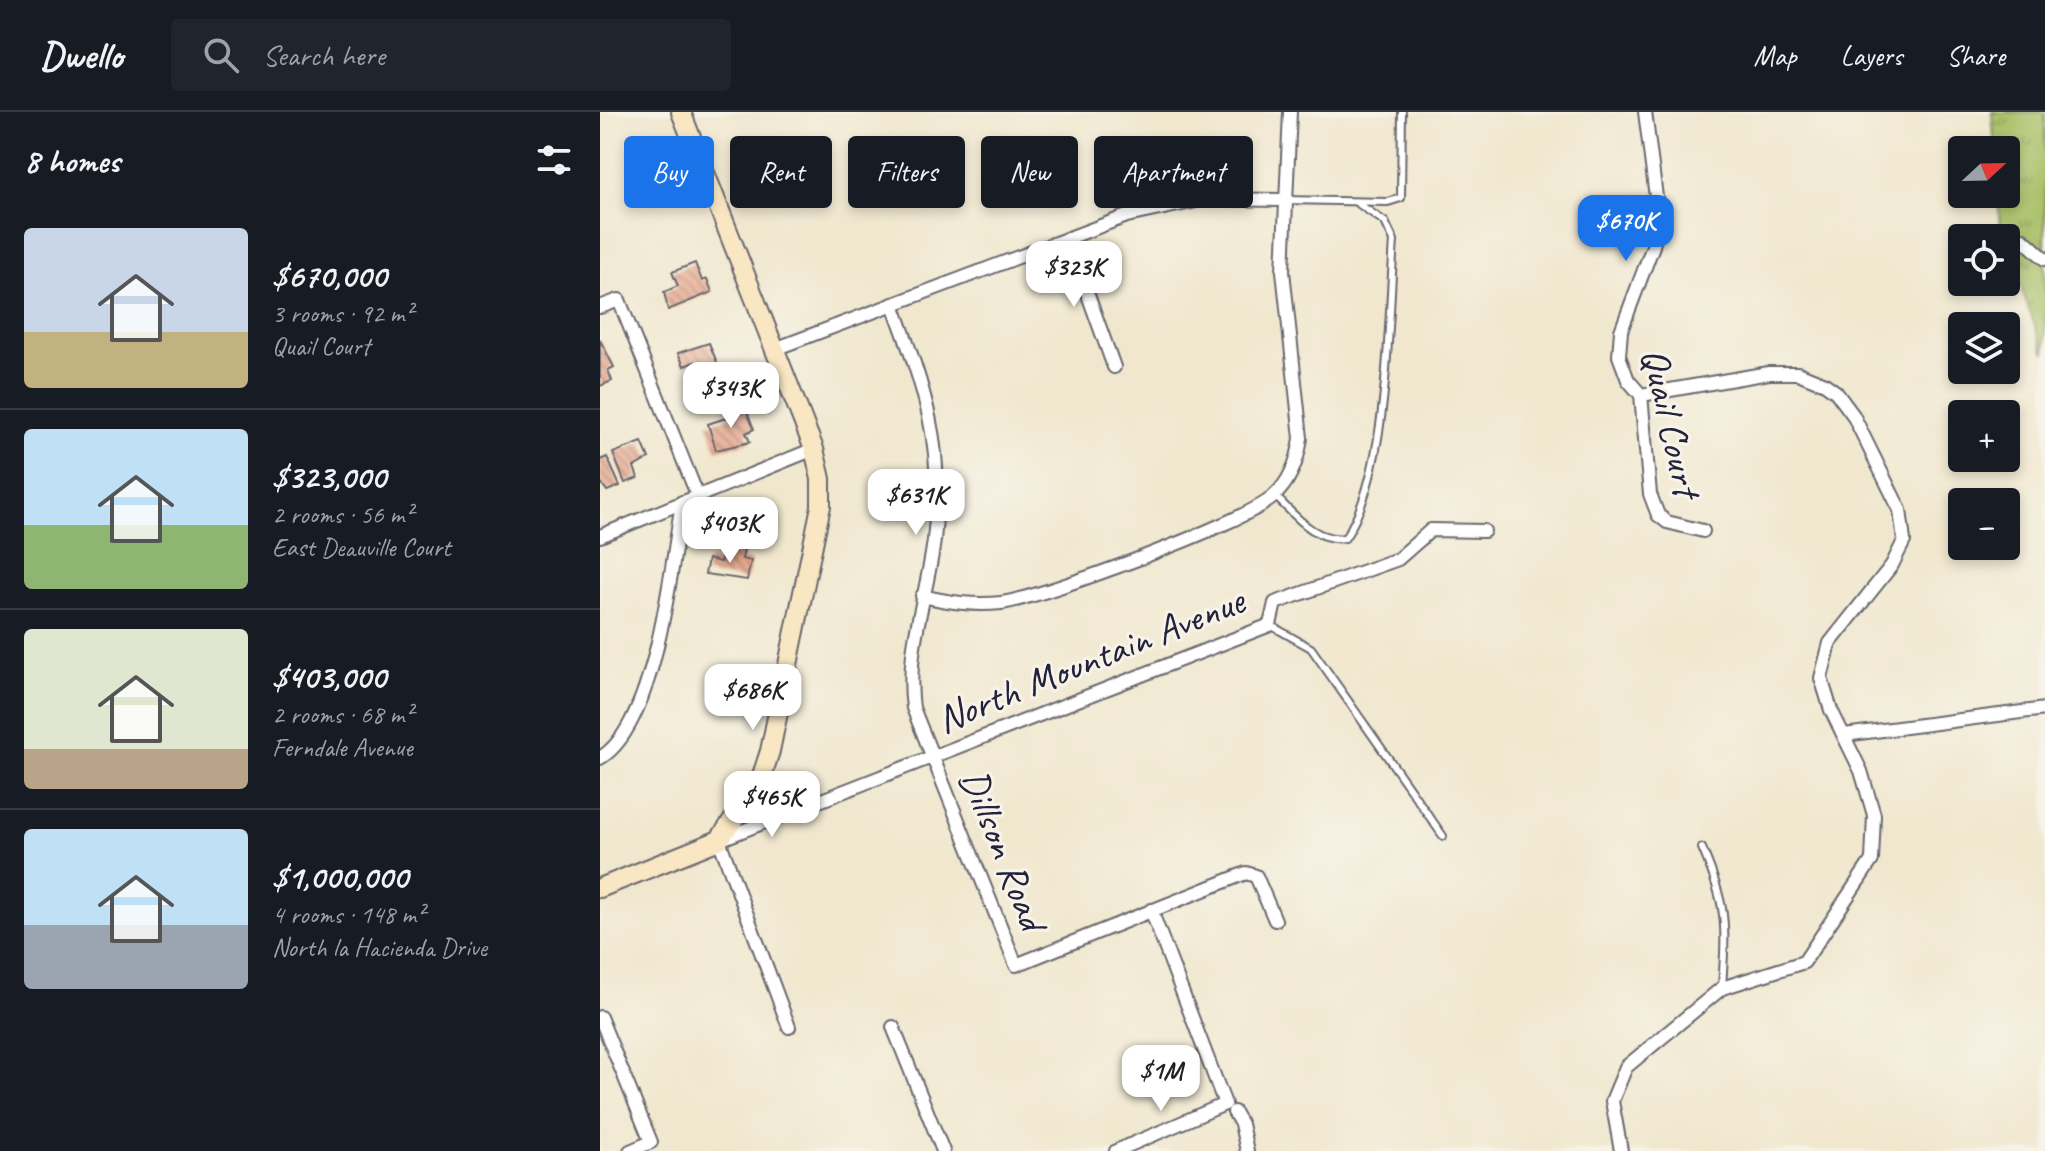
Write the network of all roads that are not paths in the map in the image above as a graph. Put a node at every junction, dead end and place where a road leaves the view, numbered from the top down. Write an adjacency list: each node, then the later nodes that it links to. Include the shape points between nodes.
1 (681, 112): 12 (main road)
2 (1290, 112): 5 (street)
3 (1402, 112): 6 (lane, via 1401,198)
4 (1645, 112): 14 (street, Quail Court, via 1659,220 1621,331 1619,356)
5 (1285, 200): 6 (lane); 7 (street, via 1206,199 1165,206); 16 (street, via 1283,271 1301,438 1298,457)
6 (1356, 202): 16 (lane, via 1385,222 1394,241 1377,443 1367,491 1345,538 1329,541)
7 (1068, 239): 10 (street); 13 (street)
8 (2023, 239): 9 (street)
9 (2045, 259)
10 (893, 304): 12 (street); 22 (street, Dillson Road, via 936,441 938,500)
11 (600, 307): 17 (street, via 619,300)
12 (772, 350): 15 (main road)
13 (1114, 367)
14 (1641, 395): 20 (street, Quail Court, via 1653,505 1667,522); 25 (street, via 1769,373 1798,373 1836,392 1853,415 1900,510 1904,541 1825,654 1823,690)
15 (814, 449): 17 (street); 28 (main road, via 821,506)
16 (1275, 496): 22 (street, via 1234,520 1020,599 968,605)
17 (698, 497): 18 (street)
18 (682, 502): 21 (street); 27 (street, via 640,705 625,735)
19 (1484, 531): 23 (street, North Mountain Avenue, via 1431,530 1398,559 1275,603)
20 (1703, 531)
21 (600, 536)
22 (922, 596): 26 (street, Dillson Road, via 909,676 913,708)
23 (1270, 625): 26 (street, North Mountain Avenue); 30 (lane, via 1311,648)
24 (2045, 709): 25 (street)
25 (1844, 735): 36 (street, via 1874,815 1872,860 1804,962)
26 (933, 757): 29 (street, North Mountain Avenue); 34 (street, Dillson Road, via 1016,965)
27 (600, 758)
28 (761, 779): 29 (street, via 777,795); 31 (main road)
29 (812, 805): 31 (street, North Mountain Avenue)
30 (1443, 836)
31 (719, 840): 33 (main road); 38 (street)
32 (1702, 848): 36 (lane, via 1727,922)
33 (600, 888)
34 (1151, 910): 35 (street, via 1251,872); 40 (street)
35 (1275, 920)
36 (1722, 988): 45 (street, via 1626,1067 1612,1101)
37 (600, 1017): 41 (street, via 651,1142)
38 (789, 1027)
39 (893, 1027): 42 (street)
40 (1230, 1108): 43 (street); 44 (street, via 1241,1124)
41 (630, 1151)
42 (943, 1151)
43 (1116, 1151)
44 (1247, 1151)
45 (1621, 1151)

